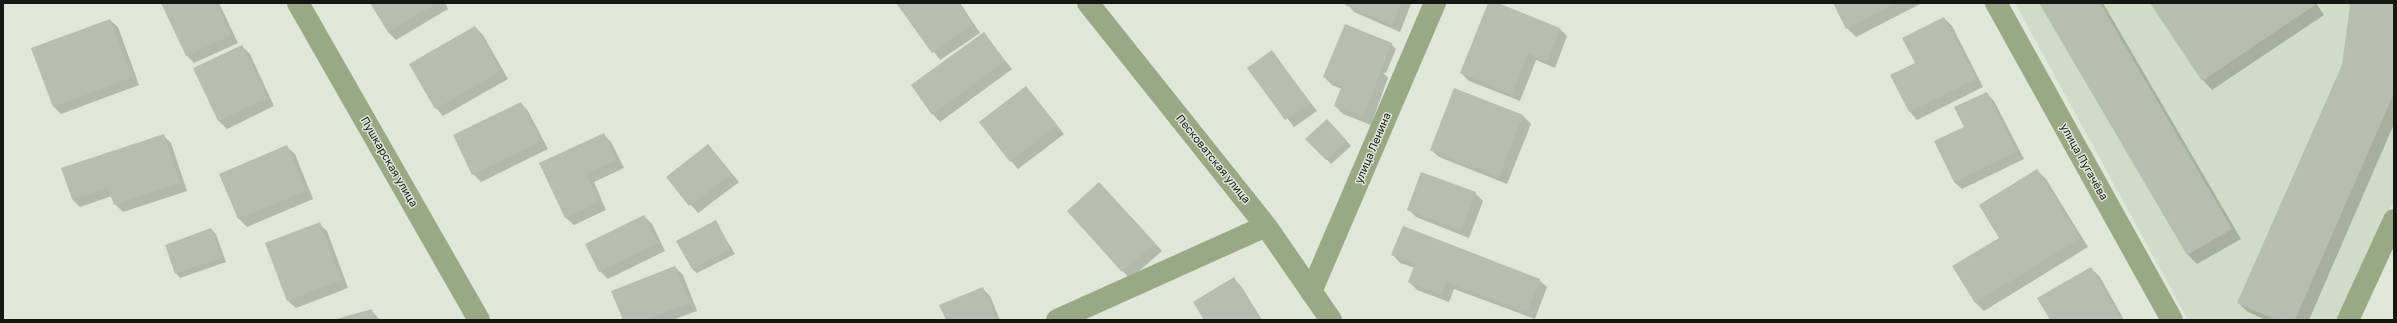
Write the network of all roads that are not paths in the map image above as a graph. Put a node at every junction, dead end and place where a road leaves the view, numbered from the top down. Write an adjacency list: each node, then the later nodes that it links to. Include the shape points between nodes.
1 (298, 3): 8 (street, Пушкарская улица)
2 (1088, 3): 6 (street, Песковатская улица)
3 (1435, 3): 7 (street, улица Ленина)
4 (1996, 3): 11 (street, улица Пугачёва)
5 (2394, 220): 12 (street)
6 (1266, 226): 7 (street, Песковатская улица); 9 (street)
7 (1311, 292): 10 (street, Песковатская улица)
8 (479, 320)
9 (1057, 320)
10 (1331, 320)
11 (2172, 320)
12 (2348, 320)

